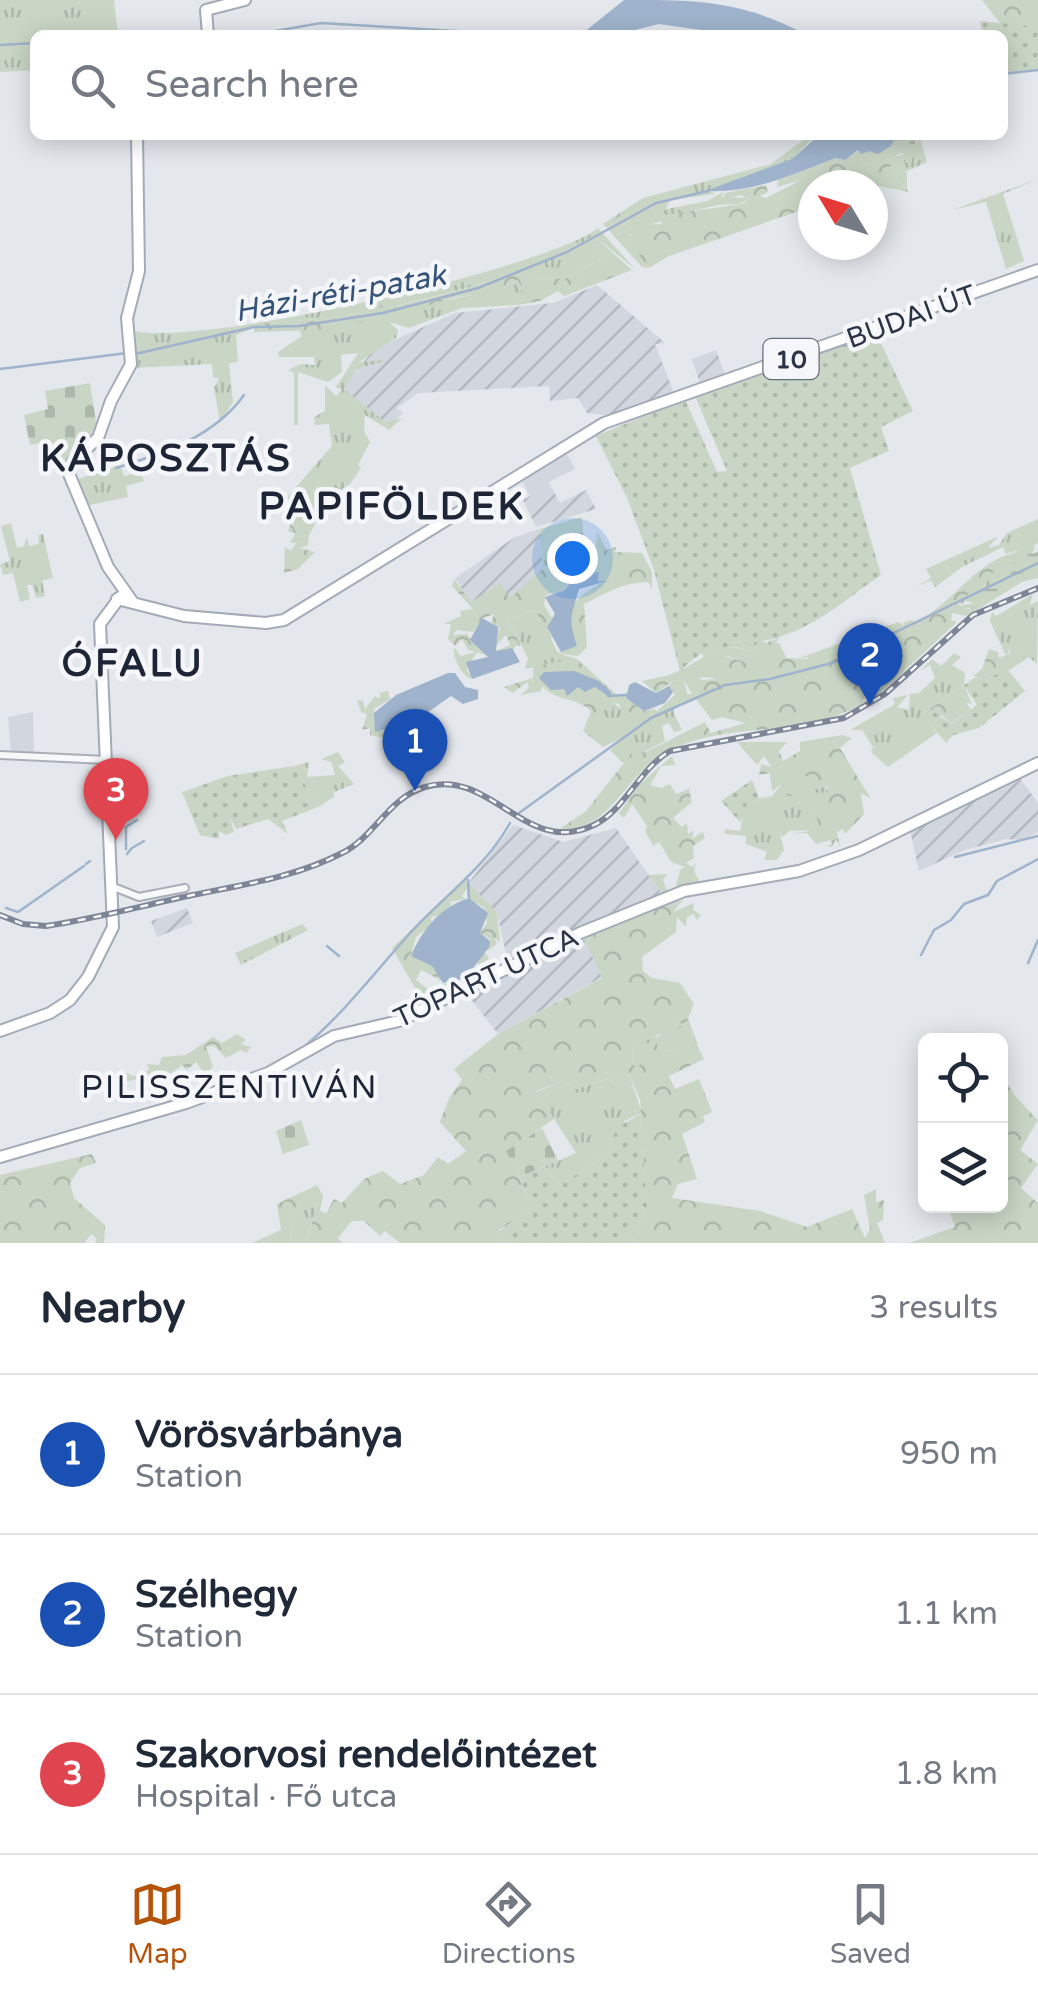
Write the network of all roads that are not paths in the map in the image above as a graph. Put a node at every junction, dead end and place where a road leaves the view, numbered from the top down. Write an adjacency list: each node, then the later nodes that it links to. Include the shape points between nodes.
1 (245, 0): 2 (main road, via 208,10)
2 (208, 30)
3 (137, 140): 5 (main road, via 139,262 127,318 132,354 98,438 69,470)
4 (1038, 270): 5 (main road, BUDAI ÚT / 10, via 596,426 300,612 270,622 177,615)
5 (124, 596): 7 (main road, via 100,624)
6 (0, 755): 7 (street)
7 (108, 760): 9 (main road)
8 (1038, 763): 12 (main road, TÓPART UTCA, via 859,850 792,872 689,890 589,928 383,1026 334,1036 277,1070 199,1100)
9 (110, 886): 10 (street, via 138,897); 11 (main road, via 115,916 82,986 65,1004)
10 (185, 888)
11 (0, 1032)
12 (0, 1157)

